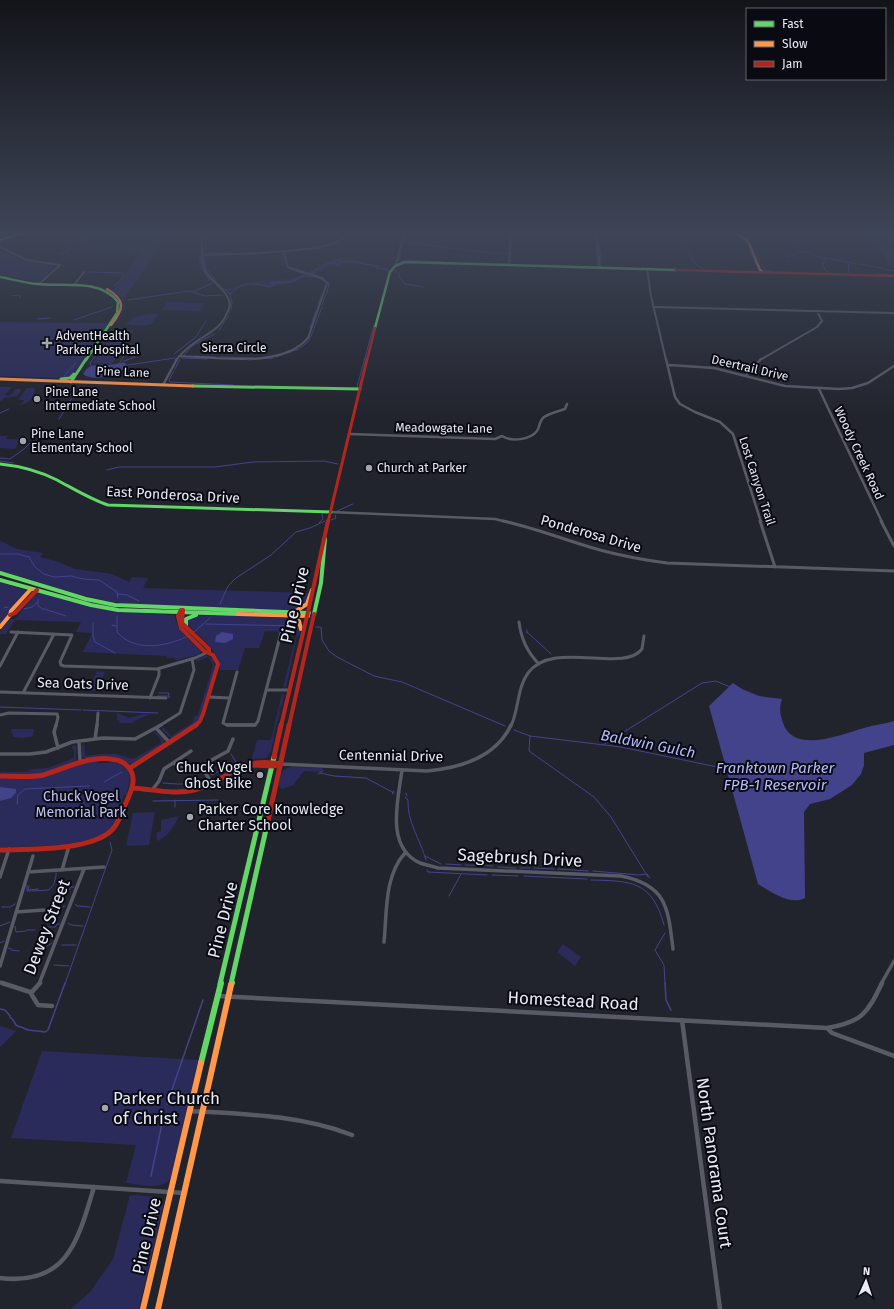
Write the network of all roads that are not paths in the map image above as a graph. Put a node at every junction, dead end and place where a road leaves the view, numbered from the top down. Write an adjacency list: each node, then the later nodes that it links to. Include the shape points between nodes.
1 (114, 293): 10 (main road, via 123,304 122,311)
2 (225, 293): 9 (street, via 230,306 218,329)
3 (324, 293): 9 (street, Sierra Circle, via 305,342 289,352 262,358)
4 (384, 293): 19 (main road, Pine Drive)
5 (651, 293): 6 (street, Lost Canyon Trail)
6 (655, 307): 7 (street); 11 (street, Lost Canyon Trail)
7 (817, 310): 8 (street); 13 (street, via 822,321 818,327 761,359)
8 (894, 313)
9 (179, 356): 18 (street)
10 (82, 365): 15 (main road, via 70,377 64,379); 16 (main road); 17 (main road, via 77,376 79,379)
11 (668, 365): 13 (street, Deertrail Drive, via 708,367); 27 (street, Lost Canyon Trail, via 675,397 681,405 723,423 733,434)
12 (894, 366): 20 (street, Deertrail Drive, via 859,386)
13 (745, 376): 20 (street, Deertrail Drive, via 778,385)
14 (0, 378): 15 (main road, Pine Lane); 16 (main road, Pine Lane)
15 (42, 378): 16 (main road, Pine Lane)
16 (72, 381): 17 (main road, Pine Lane); 18 (main road, Pine Lane)
17 (111, 381): 18 (main road, Pine Lane)
18 (164, 384): 19 (main road, Pine Lane)
19 (360, 389): 22 (main road, Pine Drive)
20 (819, 389): 26 (street, Woody Creek Road)
21 (568, 404): 22 (street, Meadowgate Lane, via 565,408 544,417 534,434 520,440 508,440 502,436 495,438)
22 (350, 434): 24 (main road, Pine Drive)
23 (0, 464): 24 (main road, East Ponderosa Drive, via 39,472 60,481 85,498 108,505)
24 (331, 512): 25 (main road, Pine Drive); 27 (street, Ponderosa Drive, via 494,519 517,523 593,548 637,559 683,564)
25 (325, 538): 33 (main road, Pine Drive); 38 (main road, Pine Drive, via 321,583)
26 (894, 546)
27 (775, 567): 28 (street, Ponderosa Drive)
28 (894, 571)
29 (0, 573): 34 (main road, via 106,603)
30 (0, 580): 31 (main road)
31 (31, 589): 32 (main road); 39 (main road)
32 (37, 590): 34 (main road, via 108,608); 39 (main road)
33 (312, 590): 35 (main road, via 306,605); 37 (main road, Pine Drive)
34 (182, 611): 35 (main road); 36 (main road); 42 (main road, via 182,622); 50 (main road, via 178,623 204,651)
35 (292, 612): 37 (main road)
36 (219, 614): 40 (main road); 42 (main road, via 191,616 185,621)
37 (307, 614): 38 (main road); 40 (main road); 49 (main road, Pine Drive)
38 (314, 614): 77 (main road, Pine Drive)
39 (10, 615): 43 (main road)
40 (279, 616): 49 (main road, via 294,618 301,623)
41 (519, 622): 52 (street, via 523,645)
42 (186, 626): 50 (main road)
43 (0, 627)
44 (12, 632): 45 (street)
45 (18, 632): 47 (street); 53 (street)
46 (281, 633): 56 (street)
47 (54, 634): 54 (street, via 72,636 60,662 62,665); 59 (street)
48 (644, 636): 52 (street, Centennial Drive, via 641,650 628,657 565,657)
49 (298, 647): 57 (main road, Pine Drive)
50 (209, 652): 51 (street); 60 (main road, via 216,658 218,665)
51 (192, 659): 54 (street); 66 (street, via 194,672 180,713)
52 (539, 664): 82 (street, Centennial Drive, via 524,679 508,730 490,750 470,762 453,767 427,771)
53 (0, 666)
54 (159, 668): 61 (street)
55 (237, 672): 63 (street)
56 (266, 690): 57 (street); 63 (street, via 258,722 254,726 223,724)
57 (288, 690): 74 (main road, Pine Drive)
58 (0, 692): 59 (street, Sea Oats Drive)
59 (23, 693): 61 (street, Sea Oats Drive)
60 (208, 697): 63 (street); 70 (main road, via 198,723)
61 (150, 698): 62 (street, Sea Oats Drive)
62 (166, 698)
63 (229, 698)
64 (98, 713): 67 (street)
65 (0, 715): 71 (street, via 57,714 54,732)
66 (156, 728): 67 (street, via 137,738); 70 (street)
67 (95, 739): 69 (street)
68 (233, 739): 78 (street, via 228,751)
69 (79, 741): 71 (street); 75 (street)
70 (170, 743): 80 (main road)
71 (58, 748): 73 (street, via 30,754)
72 (192, 751): 76 (street)
73 (0, 754)
74 (274, 760): 77 (main road, Centennial Drive); 79 (main road, Pine Drive); 81 (main road, Centennial Drive, via 252,761)
75 (80, 761): 80 (main road, via 113,760 123,762); 83 (main road, via 41,775)
76 (174, 763): 78 (street, via 181,767); 84 (street, via 164,770)
77 (281, 764): 79 (main road, Centennial Drive); 82 (street, Centennial Drive); 108 (main road, Pine Drive)
78 (201, 766): 85 (street)
79 (272, 766): 81 (main road, Centennial Drive, via 253,765); 107 (main road, Pine Drive)
80 (130, 768): 86 (main road, via 133,776)
81 (234, 770): 85 (main road, Centennial Drive)
82 (402, 770): 92 (street, via 396,830)
83 (0, 776)
84 (159, 781): 87 (street); 88 (street)
85 (212, 782): 88 (main road, Centennial Drive, via 191,790)
86 (132, 788): 87 (main road, Centennial Drive); 89 (main road, via 120,820 111,831 92,843)
87 (153, 789): 88 (main road, Centennial Drive)
88 (160, 789)
89 (69, 846): 90 (main road); 96 (street, Dewey Street)
90 (9, 849): 91 (main road); 98 (street)
91 (0, 850)
92 (405, 853): 101 (street, via 392,872); 102 (street, Sagebrush Drive, via 418,862 438,868 621,876 637,879 653,888 666,906)
93 (33, 856): 97 (street)
94 (104, 867): 95 (street)
95 (84, 869): 96 (street); 106 (street, Dewey Street, via 40,983)
96 (62, 870): 97 (street)
97 (28, 872): 100 (street)
98 (0, 877)
99 (44, 910): 100 (street)
100 (16, 912): 104 (street)
101 (384, 942)
102 (673, 950)
103 (894, 961): 111 (street, Homestead Road, via 867,1012 848,1024)
104 (0, 966)
105 (0, 982): 106 (street)
106 (31, 993): 109 (street, via 37,1005)
107 (217, 996): 108 (street, Homestead Road); 113 (main road, Pine Drive)
108 (228, 996): 110 (street, Homestead Road); 114 (main road, Pine Drive)
109 (52, 1006)
110 (682, 1020): 111 (street, Homestead Road); 123 (street, North Panorama Court)
111 (826, 1028): 112 (street, via 832,1034)
112 (894, 1056)
113 (190, 1111): 114 (street); 118 (main road, Pine Drive)
114 (202, 1112): 115 (street, via 296,1120); 119 (main road, Pine Drive)
115 (352, 1135)
116 (0, 1181): 117 (street)
117 (94, 1187): 118 (street); 120 (street, via 80,1234 62,1262 46,1273 30,1279)
118 (171, 1192): 119 (street); 121 (main road, Pine Drive)
119 (184, 1193): 122 (main road, Pine Drive)
120 (0, 1278)
121 (143, 1309)
122 (158, 1309)
123 (720, 1309)

